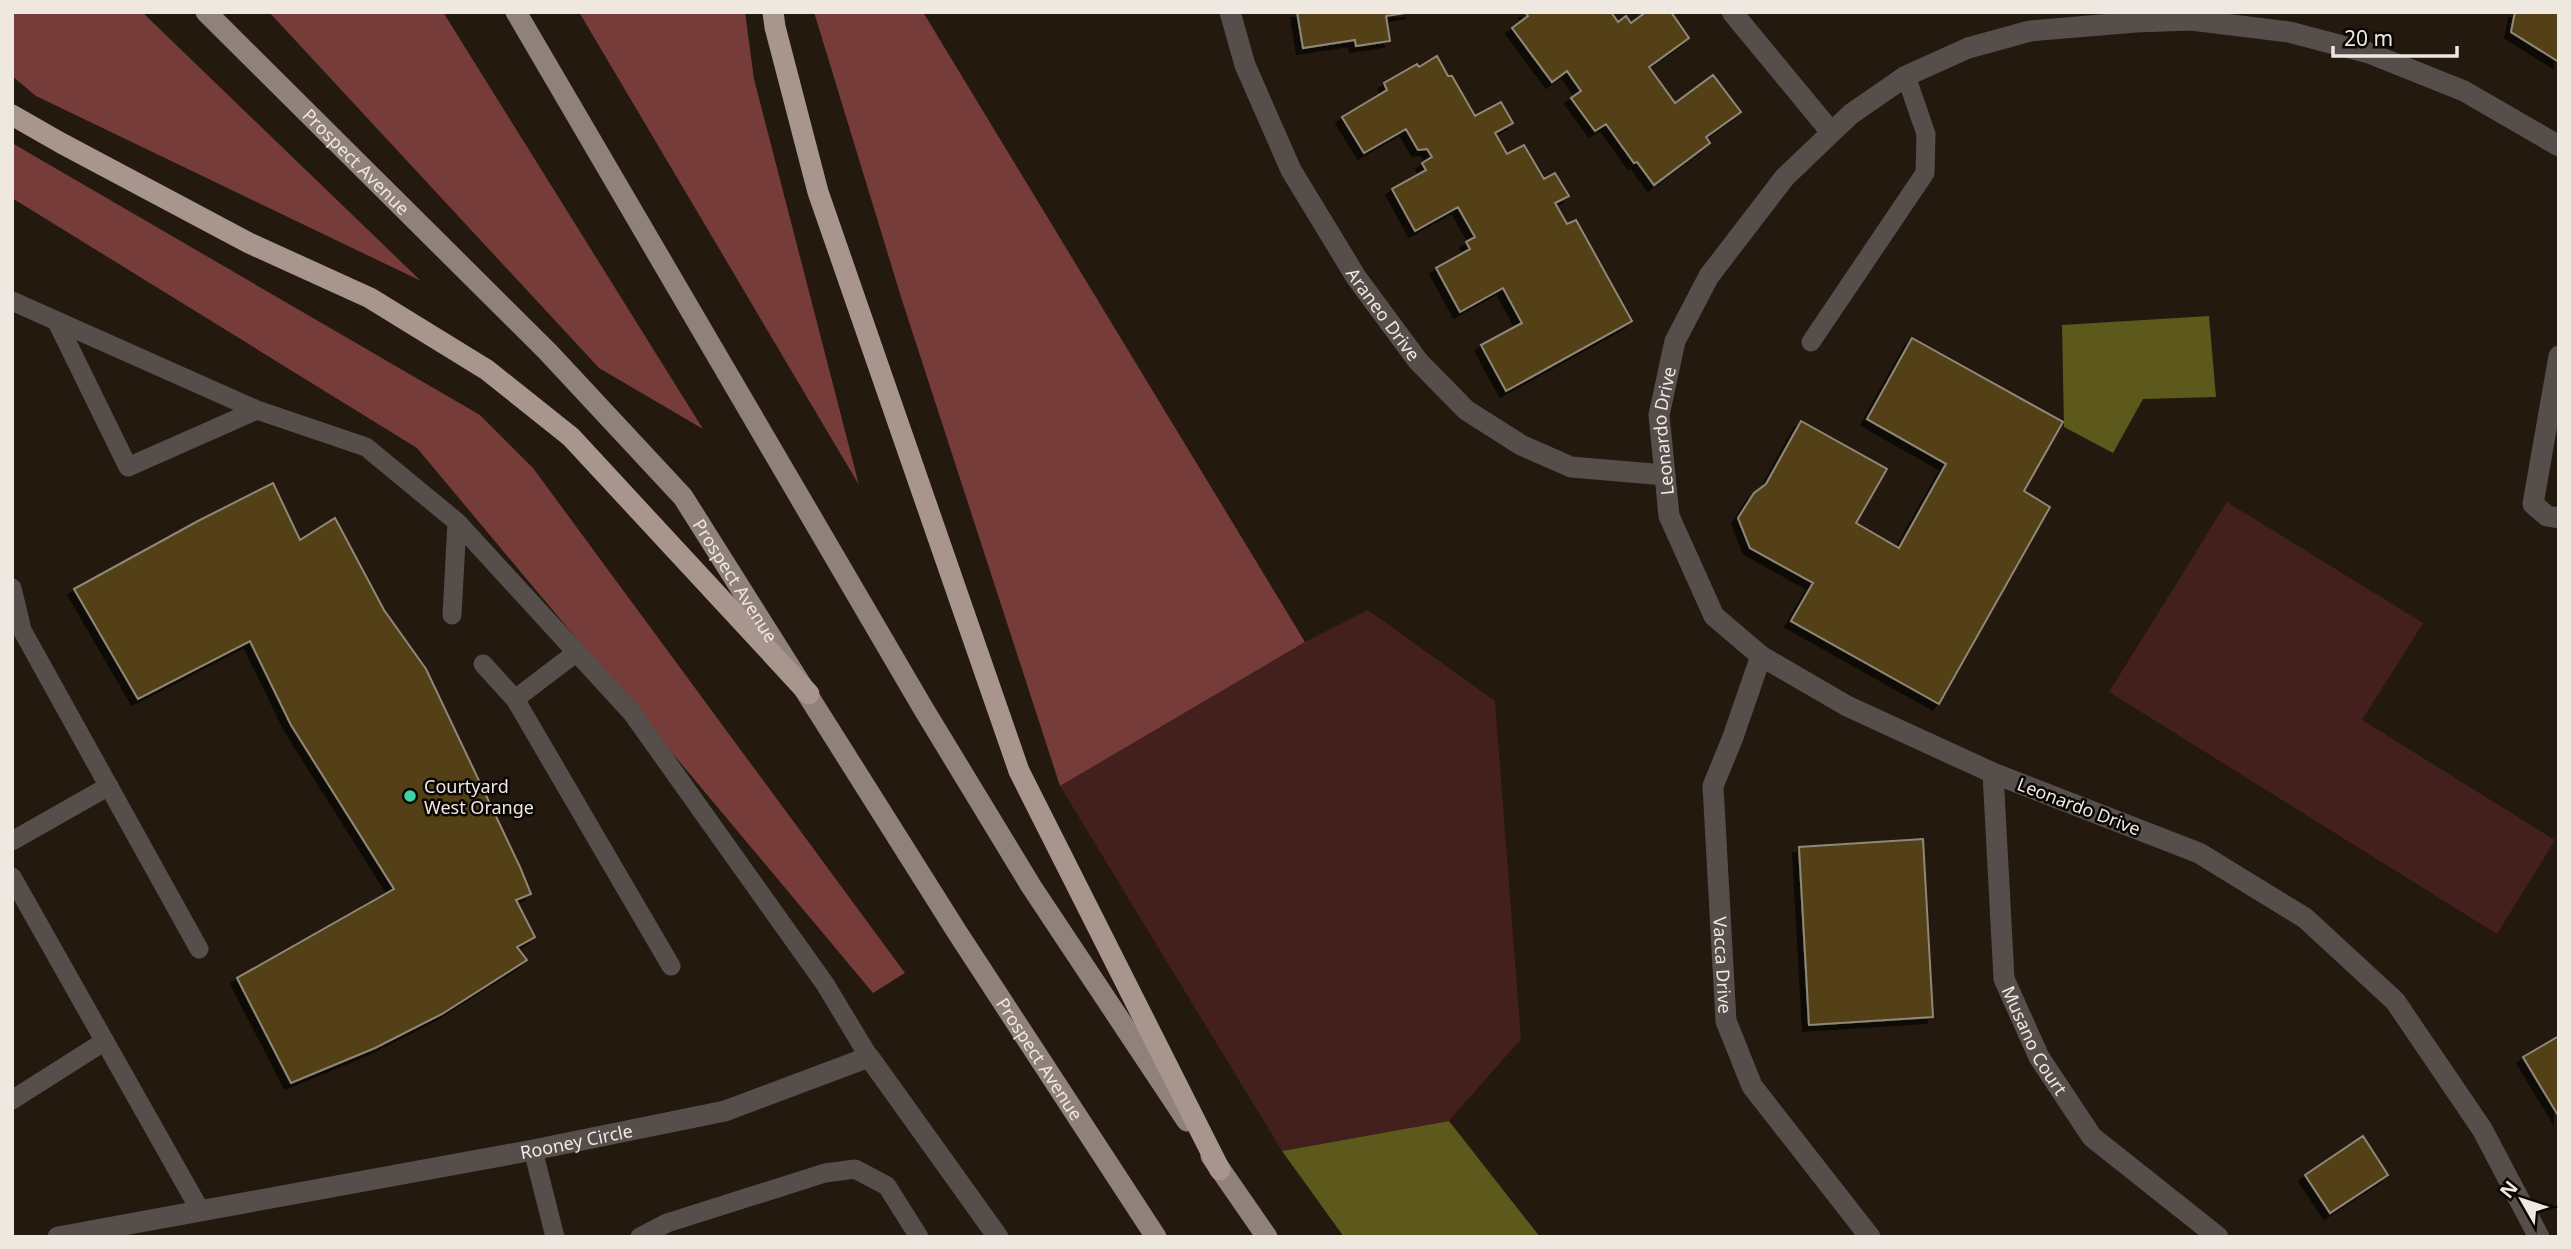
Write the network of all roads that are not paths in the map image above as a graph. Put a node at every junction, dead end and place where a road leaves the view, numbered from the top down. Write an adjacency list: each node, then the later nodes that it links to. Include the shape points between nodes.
1 (206, 12): 24 (main road, Prospect Avenue, via 548,352 683,497)
2 (516, 12): 36 (main road, via 1031,886)
3 (773, 12): 36 (highway, via 818,192 1019,771)
4 (1230, 12): 16 (street, Araneo Drive, via 1245,65 1291,170 1356,277 1418,361 1466,410 1521,445 1571,467)
5 (1732, 12): 9 (street)
6 (2136, 17): 7 (street, Leonardo Drive, via 2030,31 1968,48); 10 (street, Leonardo Drive, via 2289,32 2369,53 2464,91)
7 (1906, 76): 9 (street, Leonardo Drive); 13 (lane, via 1926,134 1925,173)
8 (12, 115): 24 (highway, via 248,243 370,298 487,370 571,438)
9 (1831, 132): 16 (street, Leonardo Drive, via 1785,177 1709,276 1675,341 1659,415)
10 (2559, 146)
11 (12, 301): 12 (lane)
12 (57, 321): 15 (lane); 15 (lane, via 128,467)
13 (1811, 342)
14 (2559, 356): 17 (street, via 2533,504 2547,516)
15 (257, 410): 18 (lane, via 366,447)
16 (1665, 475): 22 (street, Leonardo Drive, via 1669,516 1714,617)
17 (2559, 518)
18 (457, 522): 20 (lane); 21 (lane)
19 (12, 588): 27 (lane, via 22,630)
20 (452, 615)
21 (577, 652): 25 (lane); 33 (lane, via 632,713 825,984)
22 (1761, 656): 26 (street, Leonardo Drive, via 1847,706); 45 (street, Vacca Drive, via 1713,786 1726,1021 1752,1086)
23 (482, 664): 25 (lane)
24 (809, 694): 43 (main road, Prospect Avenue)
25 (515, 699): 31 (lane)
26 (1993, 773): 46 (street, Musano Court, via 2004,979 2039,1056 2092,1137); 47 (street, Leonardo Drive, via 2199,853 2305,918 2395,1001 2482,1129)
27 (109, 786): 28 (lane); 30 (lane)
28 (12, 841)
29 (12, 877): 32 (lane)
30 (199, 949)
31 (671, 966)
32 (105, 1041): 34 (lane); 37 (lane)
33 (869, 1057): 35 (street, Rooney Circle, via 725,1111); 42 (street)
34 (12, 1100)
35 (533, 1150): 37 (street, Rooney Circle); 39 (lane)
36 (1220, 1170): 44 (main road)
37 (200, 1210): 38 (street, Rooney Circle)
38 (58, 1237)
39 (555, 1237)
40 (640, 1237): 41 (lane, via 720,1206 825,1173 855,1169 887,1186)
41 (919, 1237)
42 (998, 1237)
43 (1156, 1237)
44 (1266, 1237)
45 (1870, 1237)
46 (2218, 1237)
47 (2539, 1237)

